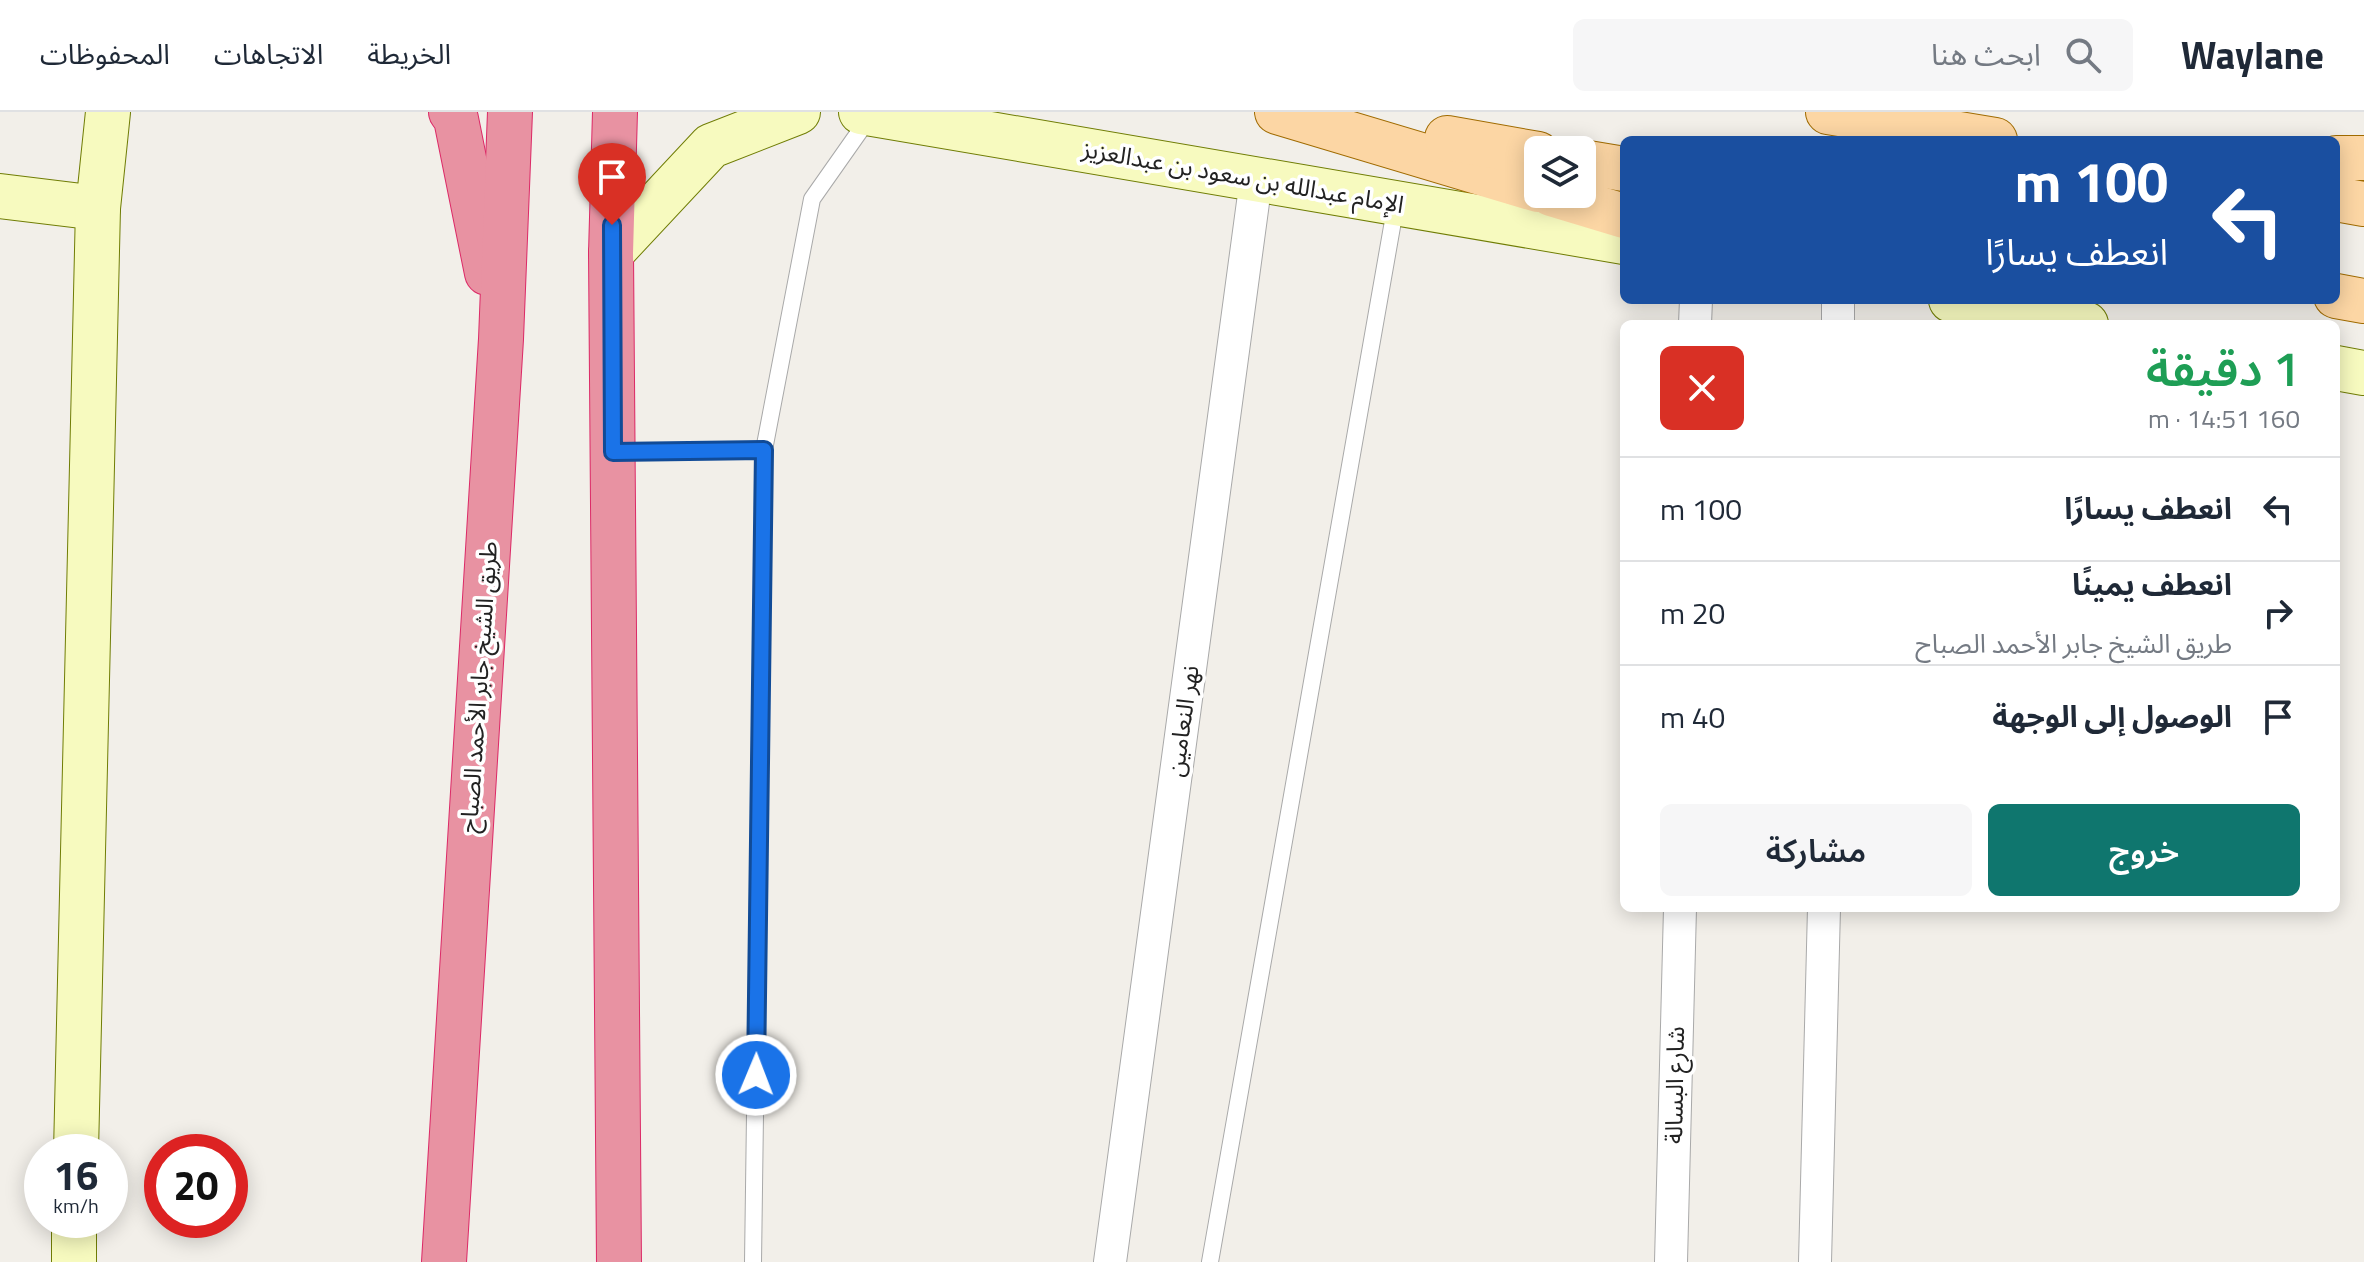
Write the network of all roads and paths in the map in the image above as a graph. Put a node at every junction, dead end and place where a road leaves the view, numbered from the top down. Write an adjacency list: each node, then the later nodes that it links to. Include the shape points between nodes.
1 (108, 112): 22 (street)
2 (451, 112): 31 (highway)
3 (510, 112): 31 (highway, طريق الشيخ جابر الأحمد الصباح)
4 (615, 112): 26 (highway)
5 (798, 112): 26 (street, via 711,146)
6 (1277, 112): 17 (main road)
7 (1303, 112): 11 (main road)
8 (1828, 112): 10 (main road)
9 (867, 113): 16 (street, الإمام عبدالله بن سعود بن عبدالعزيز); 34 (lane, via 812,199)
10 (1971, 136)
11 (1524, 151)
12 (2340, 158): 13 (main road)
13 (2364, 158)
14 (1596, 164): 15 (main road)
15 (1620, 168)
16 (1256, 180): 20 (street, الإمام عبدالله بن سعود بن عبدالعزيز); 44 (street, نهر النعامين)
17 (1524, 186)
18 (0, 196): 22 (street)
19 (2340, 200): 21 (main road)
20 (1396, 203): 25 (street, الإمام عبدالله بن سعود بن عبدالعزيز); 45 (lane)
21 (2364, 204)
22 (98, 208): 38 (street)
23 (1596, 208): 24 (main road)
24 (1620, 215)
25 (1620, 241)
26 (611, 253): 35 (highway)
27 (2340, 297): 28 (main road)
28 (2364, 301)
29 (1974, 304): 30 (street)
30 (2064, 320)
31 (501, 339): 41 (highway, طريق الشيخ جابر الأحمد الصباح)
32 (2340, 369): 33 (street)
33 (2364, 373)
34 (764, 450): 35 (lane); 43 (lane)
35 (613, 452): 42 (highway)
36 (1680, 912): 46 (street, شارع البسالة)
37 (1824, 912): 47 (street)
38 (76, 1134)
39 (74, 1238): 40 (street)
40 (74, 1262)
41 (444, 1262)
42 (619, 1262)
43 (753, 1262)
44 (1110, 1262)
45 (1210, 1262)
46 (1671, 1262)
47 (1815, 1262)

